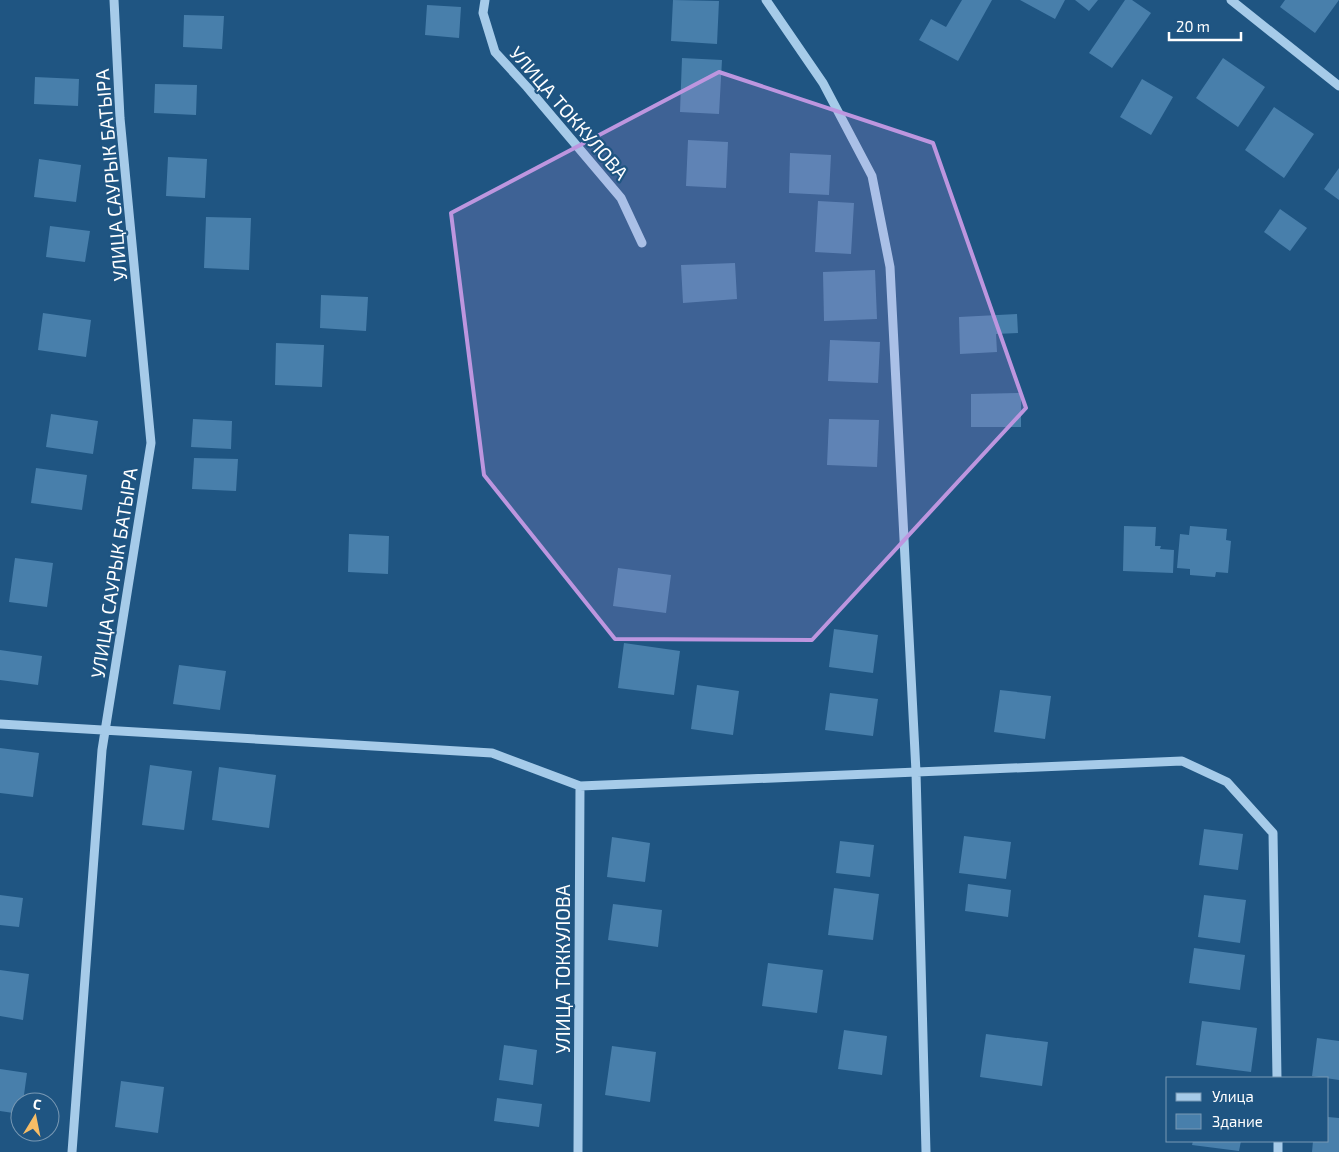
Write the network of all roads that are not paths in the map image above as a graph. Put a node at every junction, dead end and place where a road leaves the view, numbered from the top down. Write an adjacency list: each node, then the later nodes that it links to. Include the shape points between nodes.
1 (114, 0): 8 (street, УЛИЦА САУРЫК БАТЫРА, via 120,118 151,444)
2 (485, 0): 6 (street, УЛИЦА ТОККУЛОВА, via 483,13 495,52 621,198)
3 (766, 0): 9 (street, via 823,83 872,176 890,267)
4 (1231, 0): 5 (street)
5 (1339, 86)
6 (642, 243)
7 (0, 724): 8 (street)
8 (105, 730): 10 (street, via 492,753); 12 (street, УЛИЦА САУРЫК БАТЫРА)
9 (916, 772): 10 (street); 11 (street, via 1182,761 1227,782 1273,833); 14 (street)
10 (580, 786): 13 (street, УЛИЦА ТОККУЛОВА)
11 (1278, 1077)
12 (72, 1152)
13 (578, 1152)
14 (926, 1152)

